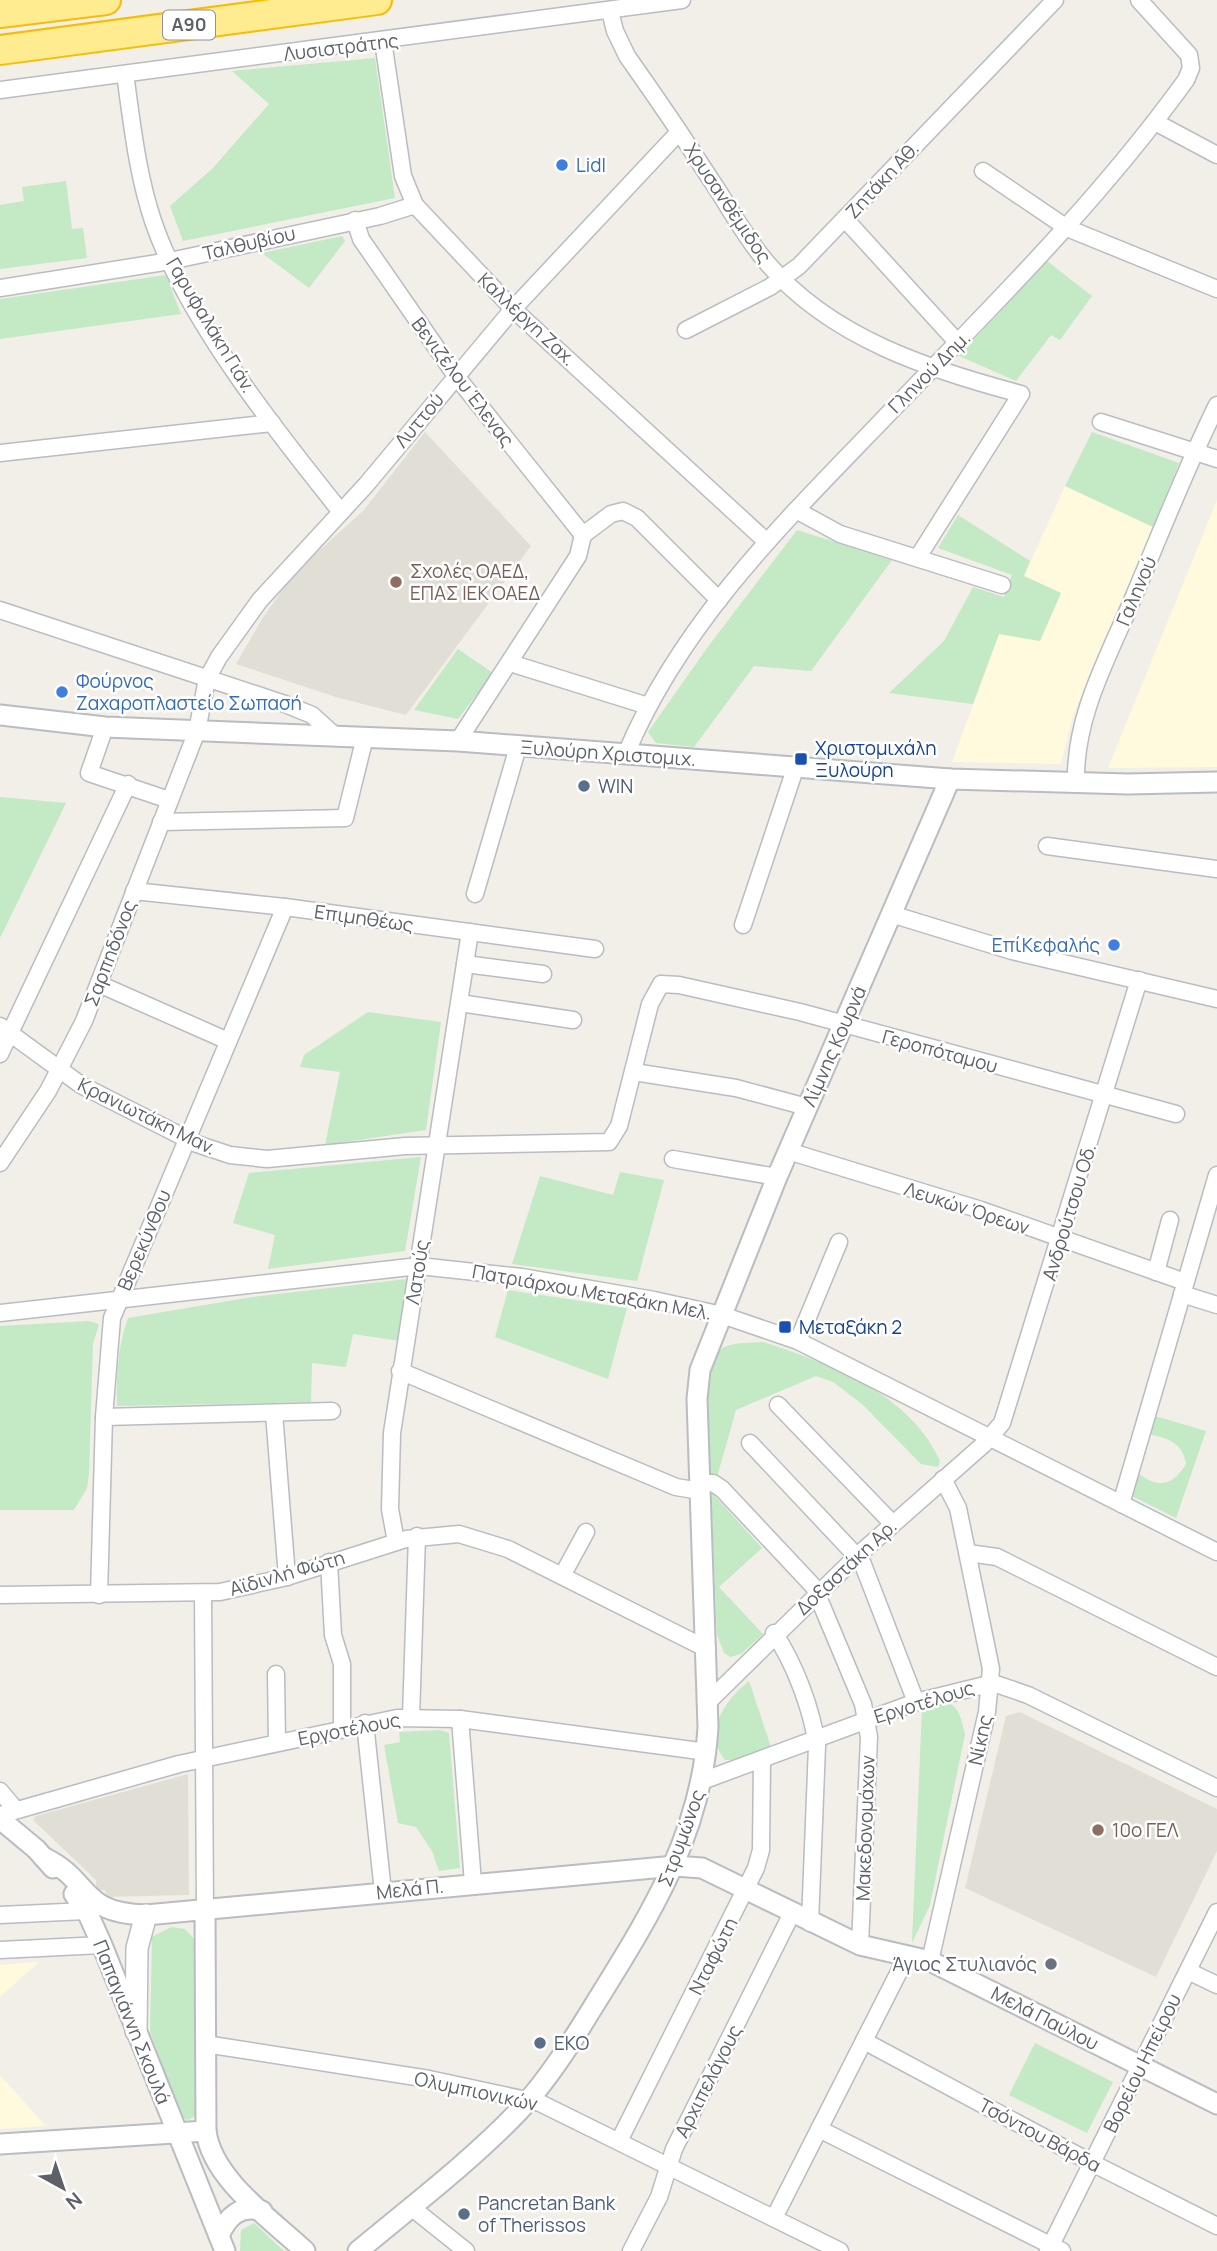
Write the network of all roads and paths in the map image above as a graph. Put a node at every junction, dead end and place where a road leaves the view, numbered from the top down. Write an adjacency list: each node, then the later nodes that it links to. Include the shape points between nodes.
1 (106, 0): 7 (highway)
2 (377, 0): 9 (highway, Α90)
3 (682, 0): 6 (street, Λυσιστράτης)
4 (1055, 0): 17 (street, Ζητάκη Αθ.)
5 (1139, 0): 12 (street, Γληνού Δημ., via 1191,60 1186,80)
6 (610, 11): 8 (street, Λυσιστράτης); 13 (street, Χρυσανθέμιδος, via 620,43)
7 (0, 13)
8 (383, 41): 10 (street, Λυσιστράτης); 16 (street, Καλλέργη Ζαχ., via 403,176)
9 (0, 50)
10 (125, 74): 11 (street, Λυσιστράτης); 20 (street, Γαρυφαλάκη Γιάν., via 141,177)
11 (0, 90)
12 (1155, 122): 14 (street); 19 (street, Γληνού Δημ.)
13 (680, 132): 21 (street, Χρυσανθέμιδος, via 755,249); 24 (street, Λυττού)
14 (1217, 155)
15 (984, 171): 19 (street)
16 (415, 205): 18 (street, Ταλθυβίου); 24 (street, Καλλέργη Ζαχ.)
17 (845, 219): 21 (street, Ζητάκη Αθ.); 26 (street)
18 (355, 220): 20 (street, Ταλθυβίου); 28 (street, Βενιζέλου Έλενας, via 361,239)
19 (1067, 228): 23 (street); 26 (street, Γληνού Δημ.)
20 (170, 261): 22 (street, Ταλθυβίου); 31 (street, Γαρυφαλάκη Γιάν., via 201,317)
21 (783, 279): 25 (street, Ζητάκη Αθ.); 27 (street, Χρυσανθέμιδος, via 859,334)
22 (0, 288)
23 (1217, 289)
24 (513, 309): 28 (street, Λυττού); 38 (street, Καλλέργη Ζαχ.)
25 (685, 330)
26 (958, 343): 27 (street, Γληνού Δημ.)
27 (932, 368): 35 (street, Γληνού Δημ.); 39 (street, Χρυσανθέμιδος, via 1021,394)
28 (456, 376): 36 (street, Λυττού); 37 (street, Βενιζέλου Έλενας)
29 (1217, 405): 32 (street, Γαληνού)
30 (1101, 422): 32 (street)
31 (272, 423): 33 (street); 36 (street, Γαρυφαλάκη Γιάν.)
32 (1195, 451): 34 (street); 57 (street, Γαληνού, via 1087,709 1077,749)
33 (0, 453)
34 (1217, 458)
35 (796, 510): 38 (street, Γληνού Δημ.); 39 (street, via 840,534)
36 (341, 512): 44 (street, Λυττού, via 260,600)
37 (583, 535): 41 (street, via 611,514 629,513); 43 (street, via 578,556)
38 (767, 542): 41 (street, Γληνού Δημ.)
39 (918, 557): 40 (street)
40 (1002, 585)
41 (719, 600): 45 (street, Γληνού Δημ.)
42 (0, 610): 44 (street)
43 (510, 663): 45 (street); 51 (street)
44 (207, 679): 48 (street, Λυττού); 49 (street, via 312,715)
45 (648, 706): 53 (street, Γληνού Δημ.)
46 (0, 715): 47 (street, Ξυλούρη Χριστομιχ.)
47 (105, 727): 48 (street, Ξυλούρη Χριστομιχ.); 58 (street, via 89,773)
48 (197, 732): 49 (street, Ξυλούρη Χριστομιχ.); 59 (street, Σαρπηδόνος)
49 (333, 734): 50 (street, Ξυλούρη Χριστομιχ.)
50 (365, 737): 51 (street, Ξυλούρη Χριστομιχ.); 60 (street, via 345,818)
51 (458, 741): 52 (street, Ξυλούρη Χριστομιχ.)
52 (518, 747): 53 (street, Ξυλούρη Χριστομιχ.); 64 (street)
53 (626, 754): 54 (street, Ξυλούρη Χριστομιχ.)
54 (795, 769): 55 (street, Ξυλούρη Χριστομιχ.); 67 (street)
55 (950, 779): 57 (street, Ξυλούρη Χριστομιχ.); 66 (street, Λίμνης Κουρνά)
56 (1217, 782): 57 (street, Ξυλούρη Χριστομιχ.)
57 (1076, 783)
58 (128, 784): 59 (street); 78 (street)
59 (169, 800): 60 (street, Σαρπηδόνος)
60 (161, 822): 63 (street, Σαρπηδόνος)
61 (1047, 846): 62 (street)
62 (1217, 869)
63 (134, 891): 65 (street, Επιμηθέως); 73 (street, Σαρπηδόνος)
64 (475, 894)
65 (285, 907): 68 (street, Επιμηθέως); 79 (street, Βερεκύνθου)
66 (891, 914): 72 (street, via 1012,951); 77 (street, Λίμνης Κουρνά)
67 (743, 925)
68 (470, 932): 69 (street, Επιμηθέως); 70 (street, Λατούς)
69 (594, 949)
70 (466, 964): 71 (street); 75 (street, Λατούς)
71 (543, 974)
72 (1139, 980): 74 (street); 83 (street, Ανδρούτσου Οδ.)
73 (99, 984): 79 (street); 81 (street, Σαρπηδόνος)
74 (1217, 999)
75 (460, 1003): 76 (street); 87 (street, Λατούς)
76 (573, 1020)
77 (843, 1024): 82 (street, Γεροπόταμου, via 661,984 650,1004); 83 (street, Γεροπόταμου); 84 (street, Λίμνης Κουρνά)
78 (6, 1029): 80 (street); 81 (street, Κρανιωτάκη Μαν.)
79 (228, 1041): 86 (street, Βερεκύνθου)
80 (0, 1054)
81 (60, 1070): 86 (street, Κρανιωτάκη Μαν.); 90 (street, Σαρπηδόνος)
82 (634, 1072): 84 (street, via 736,1088); 87 (street, Κρανιωτάκη Μαν., via 616,1135 609,1142)
83 (1104, 1094): 85 (street, Γεροπόταμου); 94 (street, Ανδρούτσου Οδ.)
84 (807, 1107): 88 (street, Λίμνης Κουρνά)
85 (1176, 1114)
86 (186, 1139): 87 (street, Κρανιωτάκη Μαν., via 217,1152 256,1158); 99 (street, Βερεκύνθου)
87 (436, 1145): 96 (street, Λατούς)
88 (788, 1151): 92 (street, Λίμνης Κουρνά); 94 (street, Λευκών Όρεων)
89 (673, 1159): 92 (street)
90 (0, 1163)
91 (1217, 1175): 98 (street)
92 (777, 1177): 102 (street, Λίμνης Κουρνά)
93 (1170, 1220): 97 (street)
94 (1060, 1239): 97 (street, Λευκών Όρεων); 109 (street, Ανδρούτσου Οδ., via 1008,1407)
95 (839, 1242): 103 (street)
96 (419, 1266): 99 (street, Πατριάρχου Μεταξάκη Μελ.); 102 (street, Πατριάρχου Μεταξάκη Μελ., via 522,1278); 104 (street, Λατούς)
97 (1156, 1272): 98 (street, Λευκών Όρεων)
98 (1184, 1288): 100 (street, Λευκών Όρεων); 113 (street)
99 (118, 1301): 101 (street, Πατριάρχου Μεταξάκη Μελ.); 108 (street, Βερεκύνθου, via 109,1330)
100 (1217, 1305)
101 (0, 1313)
102 (722, 1315): 103 (street, Πατριάρχου Μεταξάκη Μελ.); 112 (street, Στρυμώνος, via 698,1380)
103 (798, 1341): 109 (street, Πατριάρχου Μεταξάκη Μελ.)
104 (400, 1371): 112 (street, Μακεδονομάχων, via 676,1487); 117 (street, Λατούς, via 390,1485)
105 (778, 1405): 114 (street)
106 (332, 1411): 107 (street)
107 (274, 1413): 108 (street); 123 (street)
108 (104, 1418): 127 (street, Βερεκύνθου)
109 (990, 1439): 111 (street, Δοξαστάκη Αρ.); 113 (street, Πατριάρχου Μεταξάκη Μελ.)
110 (750, 1443): 120 (street)
111 (943, 1479): 114 (street, Δοξαστάκη Αρ.); 119 (street, Νίκης, via 958,1508)
112 (699, 1487): 125 (street, Μακεδονομάχων, via 713,1483 722,1489 810,1581); 129 (street, Στρυμώνος)
113 (1121, 1504): 118 (street, Πατριάρχου Μεταξάκη Μελ.)
114 (893, 1524): 120 (street, Δοξαστάκη Αρ.)
115 (586, 1532): 122 (street)
116 (417, 1536): 117 (street, Αϊδινλή Φώτη); 122 (street, Αϊδινλή Φώτη, via 459,1535 488,1541); 135 (street)
117 (396, 1542): 121 (street, Αϊδινλή Φώτη)
118 (1217, 1552)
119 (968, 1553): 130 (street, via 996,1557); 132 (street, Νίκης, via 990,1657)
120 (857, 1556): 125 (street, Δοξαστάκη Αρ.); 134 (street)
121 (329, 1562): 123 (street, Αϊδινλή Φώτη); 139 (street, via 333,1635 342,1664)
122 (562, 1576): 129 (street, Αϊδινλή Φώτη)
123 (286, 1577): 124 (street, Αϊδινλή Φώτη)
124 (203, 1593): 127 (street, Αϊδινλή Φώτη); 143 (street)
125 (817, 1594): 128 (street, Δοξαστάκη Αρ.); 137 (street, Μακεδονομάχων)
126 (0, 1595): 127 (street, Αϊδινλή Φώτη)
127 (99, 1595)
128 (774, 1633): 133 (street, Δοξαστάκη Αρ.); 140 (street)
129 (706, 1649): 133 (street, Στρυμώνος)
130 (1217, 1667)
131 (276, 1674): 141 (street)
132 (990, 1683): 134 (street, Εργοτέλους); 146 (street, Εργοτέλους, via 1028,1695); 165 (street, Νίκης)
133 (709, 1700): 142 (street, Στρυμώνος)
134 (916, 1702): 137 (street, Εργοτέλους)
135 (411, 1717): 136 (street, Εργοτέλους); 138 (street, Εργοτέλους)
136 (460, 1719): 142 (street, Εργοτέλους); 151 (street)
137 (867, 1720): 140 (street, Εργοτέλους); 161 (street, Μακεδονομάχων)
138 (365, 1723): 139 (street, Εργοτέλους); 153 (street)
139 (342, 1727): 141 (street, Εργοτέλους)
140 (816, 1739): 144 (street, Εργοτέλους); 160 (street)
141 (277, 1743): 143 (street, Εργοτέλους)
142 (707, 1752): 145 (street, Στρυμώνος)
143 (204, 1758): 148 (street, Εργοτέλους); 154 (street)
144 (762, 1760): 145 (street, Εργοτέλους); 152 (street, Νταφώτη, via 760,1857)
145 (702, 1781): 150 (street, Στρυμώνος)
146 (1217, 1788)
147 (0, 1791): 148 (street)
148 (5, 1815): 149 (street, Παπαγιάννη Σκουλά)
149 (45, 1858): 155 (street, Παπαγιάννη Σκουλά); 159 (street, Μελά Π., via 98,1906)
150 (675, 1866): 151 (street, Μελά Π.); 152 (street, Μελά Παύλου, via 702,1868); 172 (street, Στρυμώνος, via 581,2027)
151 (473, 1883): 153 (street, Μελά Π.)
152 (747, 1889): 157 (street, Μελά Παύλου); 177 (street, Νταφώτη)
153 (383, 1892): 154 (street, Μελά Π.)
154 (205, 1910): 159 (street, Μελά Π.); 170 (street)
155 (86, 1911): 158 (street); 162 (street, Παπαγιάννη Σκουλά)
156 (1217, 1912): 166 (street, Βορείου Ηπείρου)
157 (792, 1913): 160 (street, Μελά Παύλου); 180 (street, Αρχιπελάγους)
158 (0, 1915)
159 (146, 1915): 168 (main road, via 137,1948)
160 (810, 1923): 161 (street, Μελά Παύλου)
161 (860, 1944): 164 (street, Μελά Παύλου)
162 (102, 1945): 163 (street); 168 (street, Παπαγιάννη Σκουλά)
163 (0, 1950)
164 (907, 1956): 165 (street, Μελά Παύλου); 169 (street)
165 (930, 1961): 171 (street, Μελά Παύλου)
166 (1188, 1971): 167 (street); 171 (street, Βορείου Ηπείρου)
167 (1217, 1985)
168 (136, 2031): 176 (street, Παπαγιάννη Σκουλά)
169 (864, 2041): 174 (street); 179 (street, Τσόντου Βάρδα)
170 (205, 2044): 172 (street, Ολυμπιονικών); 175 (street)
171 (1140, 2066): 173 (street, Μελά Παύλου); 179 (street, Βορείου Ηπείρου)
172 (528, 2100): 177 (street, Ολυμπιονικών); 181 (street, Στρυμώνος)
173 (1217, 2105)
174 (819, 2129): 183 (street); 186 (street)
175 (206, 2131): 176 (street); 182 (street, via 210,2153 219,2168)
176 (177, 2135): 178 (street); 185 (street, Παπαγιάννη Σκουλά)
177 (619, 2141): 180 (street, Ολυμπιονικών)
178 (0, 2144)
179 (1092, 2163): 184 (street, Τσόντου Βάρδα); 186 (street, Βορείου Ηπείρου)
180 (669, 2165): 183 (street, Ολυμπιονικών); 190 (street, Αρχιπελάγους, via 659,2197)
181 (411, 2207): 188 (street, Στρυμώνος); 189 (street)
182 (262, 2211): 185 (street, via 246,2209 233,2214); 187 (street)
183 (774, 2218): 191 (street, Ολυμπιονικών)
184 (1217, 2226)
185 (222, 2247)
186 (1053, 2249)
187 (305, 2251)
188 (358, 2251)
189 (466, 2251)
190 (631, 2251)
191 (841, 2251)

